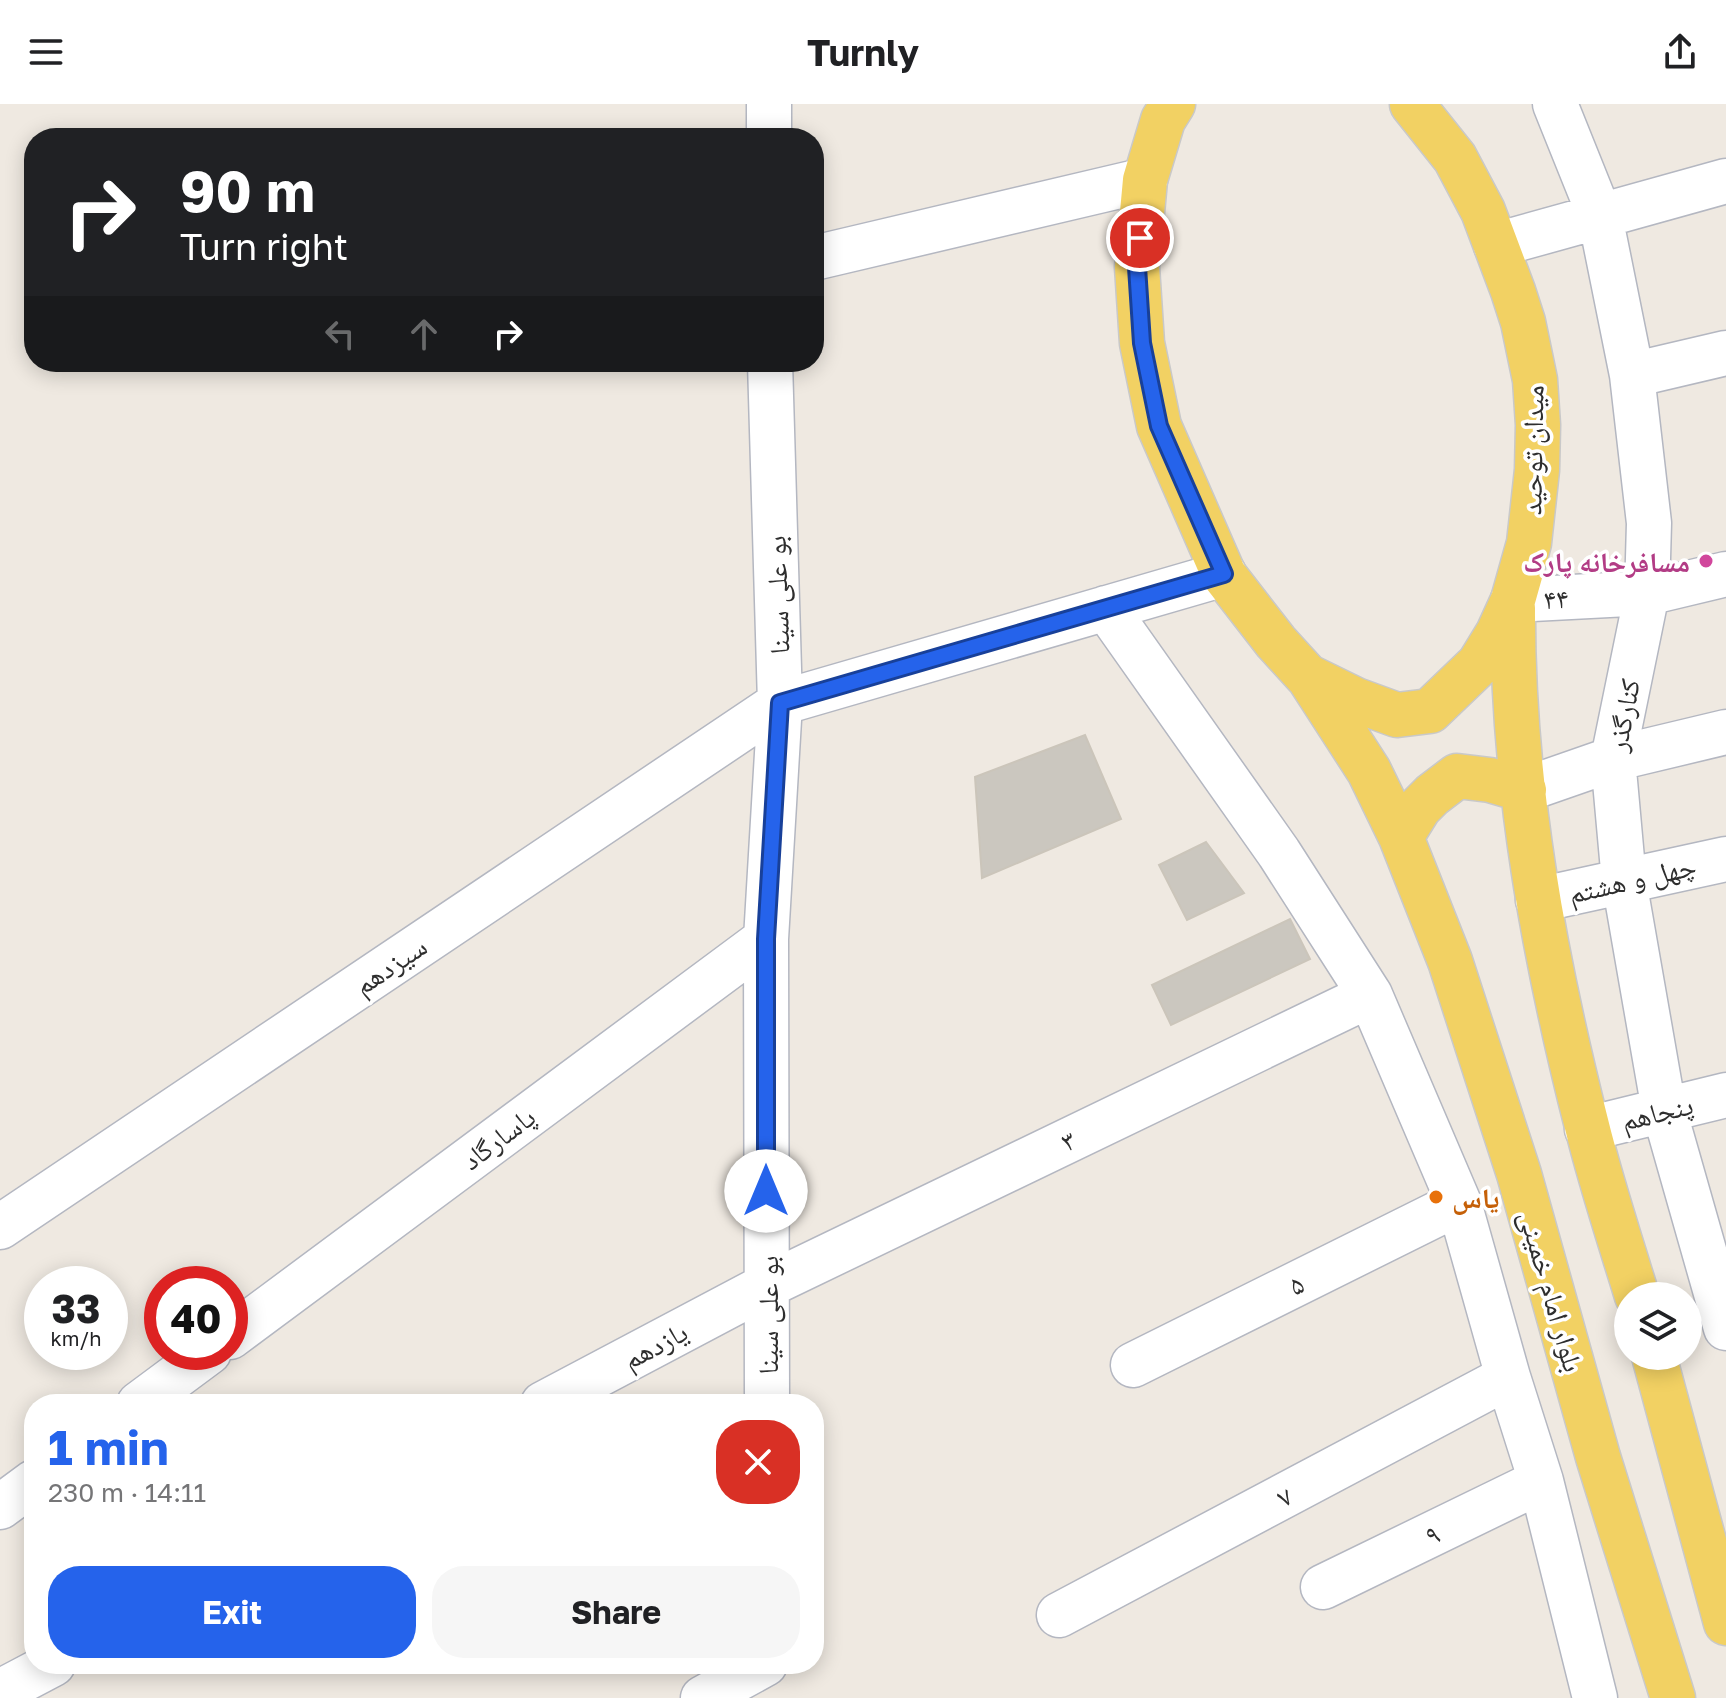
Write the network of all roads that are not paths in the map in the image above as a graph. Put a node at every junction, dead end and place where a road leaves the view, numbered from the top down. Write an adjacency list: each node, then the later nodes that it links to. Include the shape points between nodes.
1 (769, 104): 5 (street)
2 (1412, 104): 9 (main road, میدان توحید, via 1455,158)
3 (1555, 104): 8 (street, کنارگذر)
4 (1167, 109): 6 (main road, میدان توحید)
5 (769, 128)
6 (1145, 180): 10 (street); 14 (main road, میدان توحید, via 1137,267 1142,343 1159,426)
7 (1726, 181): 8 (street)
8 (1600, 216): 9 (street); 13 (street, کنارگذر)
9 (1496, 245): 17 (main road, میدان توحید, via 1523,322 1538,425 1529,543)
10 (824, 256)
11 (1726, 353): 13 (street)
12 (770, 372): 20 (street, بو علی سینا)
13 (1632, 375): 16 (street, کنارگذر, via 1649,523)
14 (1224, 574): 18 (street, سیزدهم); 19 (main road, میدان توحید)
15 (1726, 574): 16 (street, ۴۴)
16 (1647, 593): 17 (street, ۴۴); 22 (street, کنارگذر)
17 (1513, 600): 19 (main road, میدان توحید, via 1479,664 1430,711 1397,715); 23 (main road)
18 (1106, 608): 20 (street, سیزدهم); 29 (street, via 1279,853)
19 (1307, 676): 24 (main road, بلوار امام خمینی, via 1369,771)
20 (780, 703): 28 (street, بو علی سینا); 34 (street, سیزدهم)
21 (1726, 732): 22 (street)
22 (1613, 759): 23 (street); 26 (street, کنارگذر)
23 (1524, 790): 24 (main road, via 1457,776 1419,808); 27 (main road)
24 (1401, 837): 59 (main road, بلوار امام خمینی, via 1450,961 1519,1174 1598,1457)
25 (1726, 859): 26 (street, چهل و هشتم)
26 (1624, 881): 27 (street, چهل و هشتم); 31 (street, کنارگذر)
27 (1538, 900): 32 (main road)
28 (766, 939): 36 (street, بو علی سینا); 38 (street, پاسارگاد)
29 (1370, 995): 33 (street); 36 (street, ۳)
30 (1726, 1095): 31 (street, پنجاهم)
31 (1664, 1110): 32 (street, پنجاهم); 37 (street, کنارگذر)
32 (1587, 1129): 35 (main road)
33 (1459, 1203): 39 (street, ۵); 42 (street)
34 (0, 1227)
35 (1633, 1282)
36 (766, 1286): 44 (street, یازدهم); 45 (street, بو علی سینا)
37 (1725, 1315)
38 (248, 1324)
39 (1133, 1365)
40 (185, 1370): 43 (street)
41 (1658, 1370): 51 (main road)
42 (1508, 1377): 46 (street); 50 (street, ۷)
43 (152, 1394)
44 (562, 1394)
45 (767, 1394)
46 (1541, 1481): 49 (street, ۹); 56 (street)
47 (24, 1489): 48 (street)
48 (0, 1507)
49 (1323, 1587)
50 (1059, 1615)
51 (1726, 1623)
52 (34, 1674): 55 (street)
53 (748, 1674): 57 (street)
54 (768, 1674): 58 (street)
55 (0, 1692)
56 (1585, 1694)
57 (703, 1698)
58 (769, 1698)
59 (1673, 1698)

